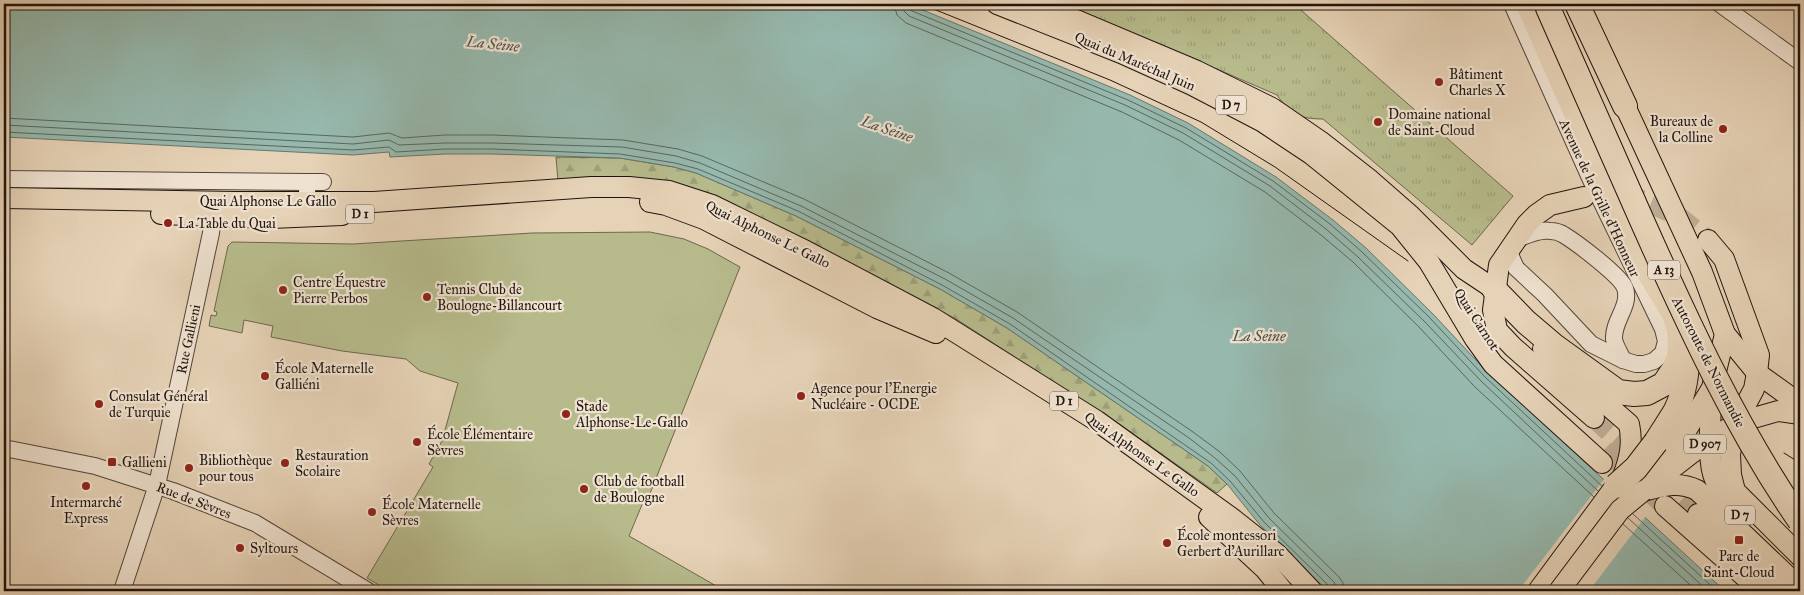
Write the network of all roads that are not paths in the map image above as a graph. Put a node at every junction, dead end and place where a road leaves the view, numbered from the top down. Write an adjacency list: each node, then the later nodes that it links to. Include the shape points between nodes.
1 (997, 4): 21 (main road, Quai du Maréchal Juin / D 7, via 1121,53 1263,122 1360,192 1400,226)
2 (1038, 4): 17 (main road, Quai du Maréchal Juin / D 7, via 1197,71 1272,108 1320,141)
3 (1512, 4): 24 (street, Avenue de la Grille d'Honneur, via 1591,180 1663,329 1666,341 1663,353 1654,361 1636,364)
4 (1577, 4): 9 (highway)
5 (1589, 4): 9 (street)
6 (1720, 4): 8 (street)
7 (1546, 5): 13 (highway); 35 (highway, Autoroute de Normandie / A 13, via 1718,358); 37 (highway, Autoroute de Normandie / A 13, bridge, via 1707,364 1746,435)
8 (1800, 62)
9 (1625, 106): 23 (main road, via 1702,272)
10 (4, 179): 14 (street, via 315,182)
11 (1584, 197): 19 (main road, Quai Carnot, via 1550,205 1536,215)
12 (4, 198): 15 (main road, Quai Alphonse Le Gallo / D 1)
13 (1614, 198): 22 (highway, via 1638,256 1674,314 1679,329 1679,357 1664,384 1647,393 1618,392 1546,340); 33 (highway, bridge, via 1680,311 1688,346 1685,384 1676,411 1636,468)
14 (306, 202): 15 (main road, Quai Alphonse Le Gallo / D 1); 20 (main road, Quai Alphonse Le Gallo / D 1, via 374,202 591,187 669,191 712,205)
15 (214, 209): 16 (main road, Quai Alphonse Le Gallo / D 1); 20 (main road, Quai Alphonse Le Gallo / D 1, via 271,218 627,199 666,204); 32 (street, Rue Gallieni)
16 (4, 210)
17 (1410, 215): 21 (main road, Quai Carnot / D 7, via 1438,255 1484,334 1603,456 1493,364); 22 (main road, D 7, via 1464,269)
18 (1708, 240): 25 (main road, D 907, via 1724,259 1759,355)
19 (1512, 245): 22 (main road, Quai Carnot, via 1498,265); 24 (street, Avenue de la Grille d'Honneur, via 1516,268 1591,344); 24 (street, Avenue de la Grille d'Honneur, via 1536,232 1548,230 1563,234 1622,282 1627,302 1615,327 1614,340)
20 (777, 250): 38 (main road, Quai Alphonse Le Gallo / D 1, via 933,318 1097,421)
21 (1429, 262)
22 (1494, 289): 28 (main road, Quai Carnot, via 1493,310 1498,330); 33 (main road, via 1505,312 1519,329 1628,424 1630,459)
23 (1725, 334): 25 (main road); 26 (main road)
24 (1623, 360)
25 (1757, 373): 27 (main road, D 907); 29 (main road, D 907, via 1754,389)
26 (1712, 388): 30 (main road, D 7); 34 (main road, via 1684,434 1658,464)
27 (1800, 404): 29 (main road, D 907)
28 (1594, 418)
29 (1736, 423): 30 (main road, D 907); 39 (main road, D 7, via 1730,454 1730,475 1735,492)
30 (1710, 439): 34 (main road, D 907); 40 (main road, D 7, via 1712,472 1722,493 1735,510)
31 (4, 448): 32 (street, Rue de Sèvres, via 95,466)
32 (157, 485): 42 (street, Rue Gallieni); 43 (street, Rue de Sèvres, via 255,523)
33 (1616, 486): 48 (main road)
34 (1643, 491): 41 (main road, D 7, via 1676,484 1697,490); 49 (main road, D 907, bridge, via 1620,510)
35 (1800, 498)
36 (1698, 514): 52 (main road, D 7)
37 (1800, 521)
38 (1231, 527): 44 (main road); 45 (main road, Quai Alphonse Le Gallo / D 1); 46 (main road); 47 (main road, Quai Alphonse Le Gallo / D 1, via 1277,554)
39 (1800, 556)
40 (1800, 573)
41 (1800, 588)
42 (122, 591)
43 (368, 591)
44 (1268, 591)
45 (1283, 591)
46 (1296, 591)
47 (1312, 591)
48 (1538, 591)
49 (1559, 591)
50 (1743, 591): 51 (main road, via 1659,508)
51 (1761, 591)
52 (1776, 591)

